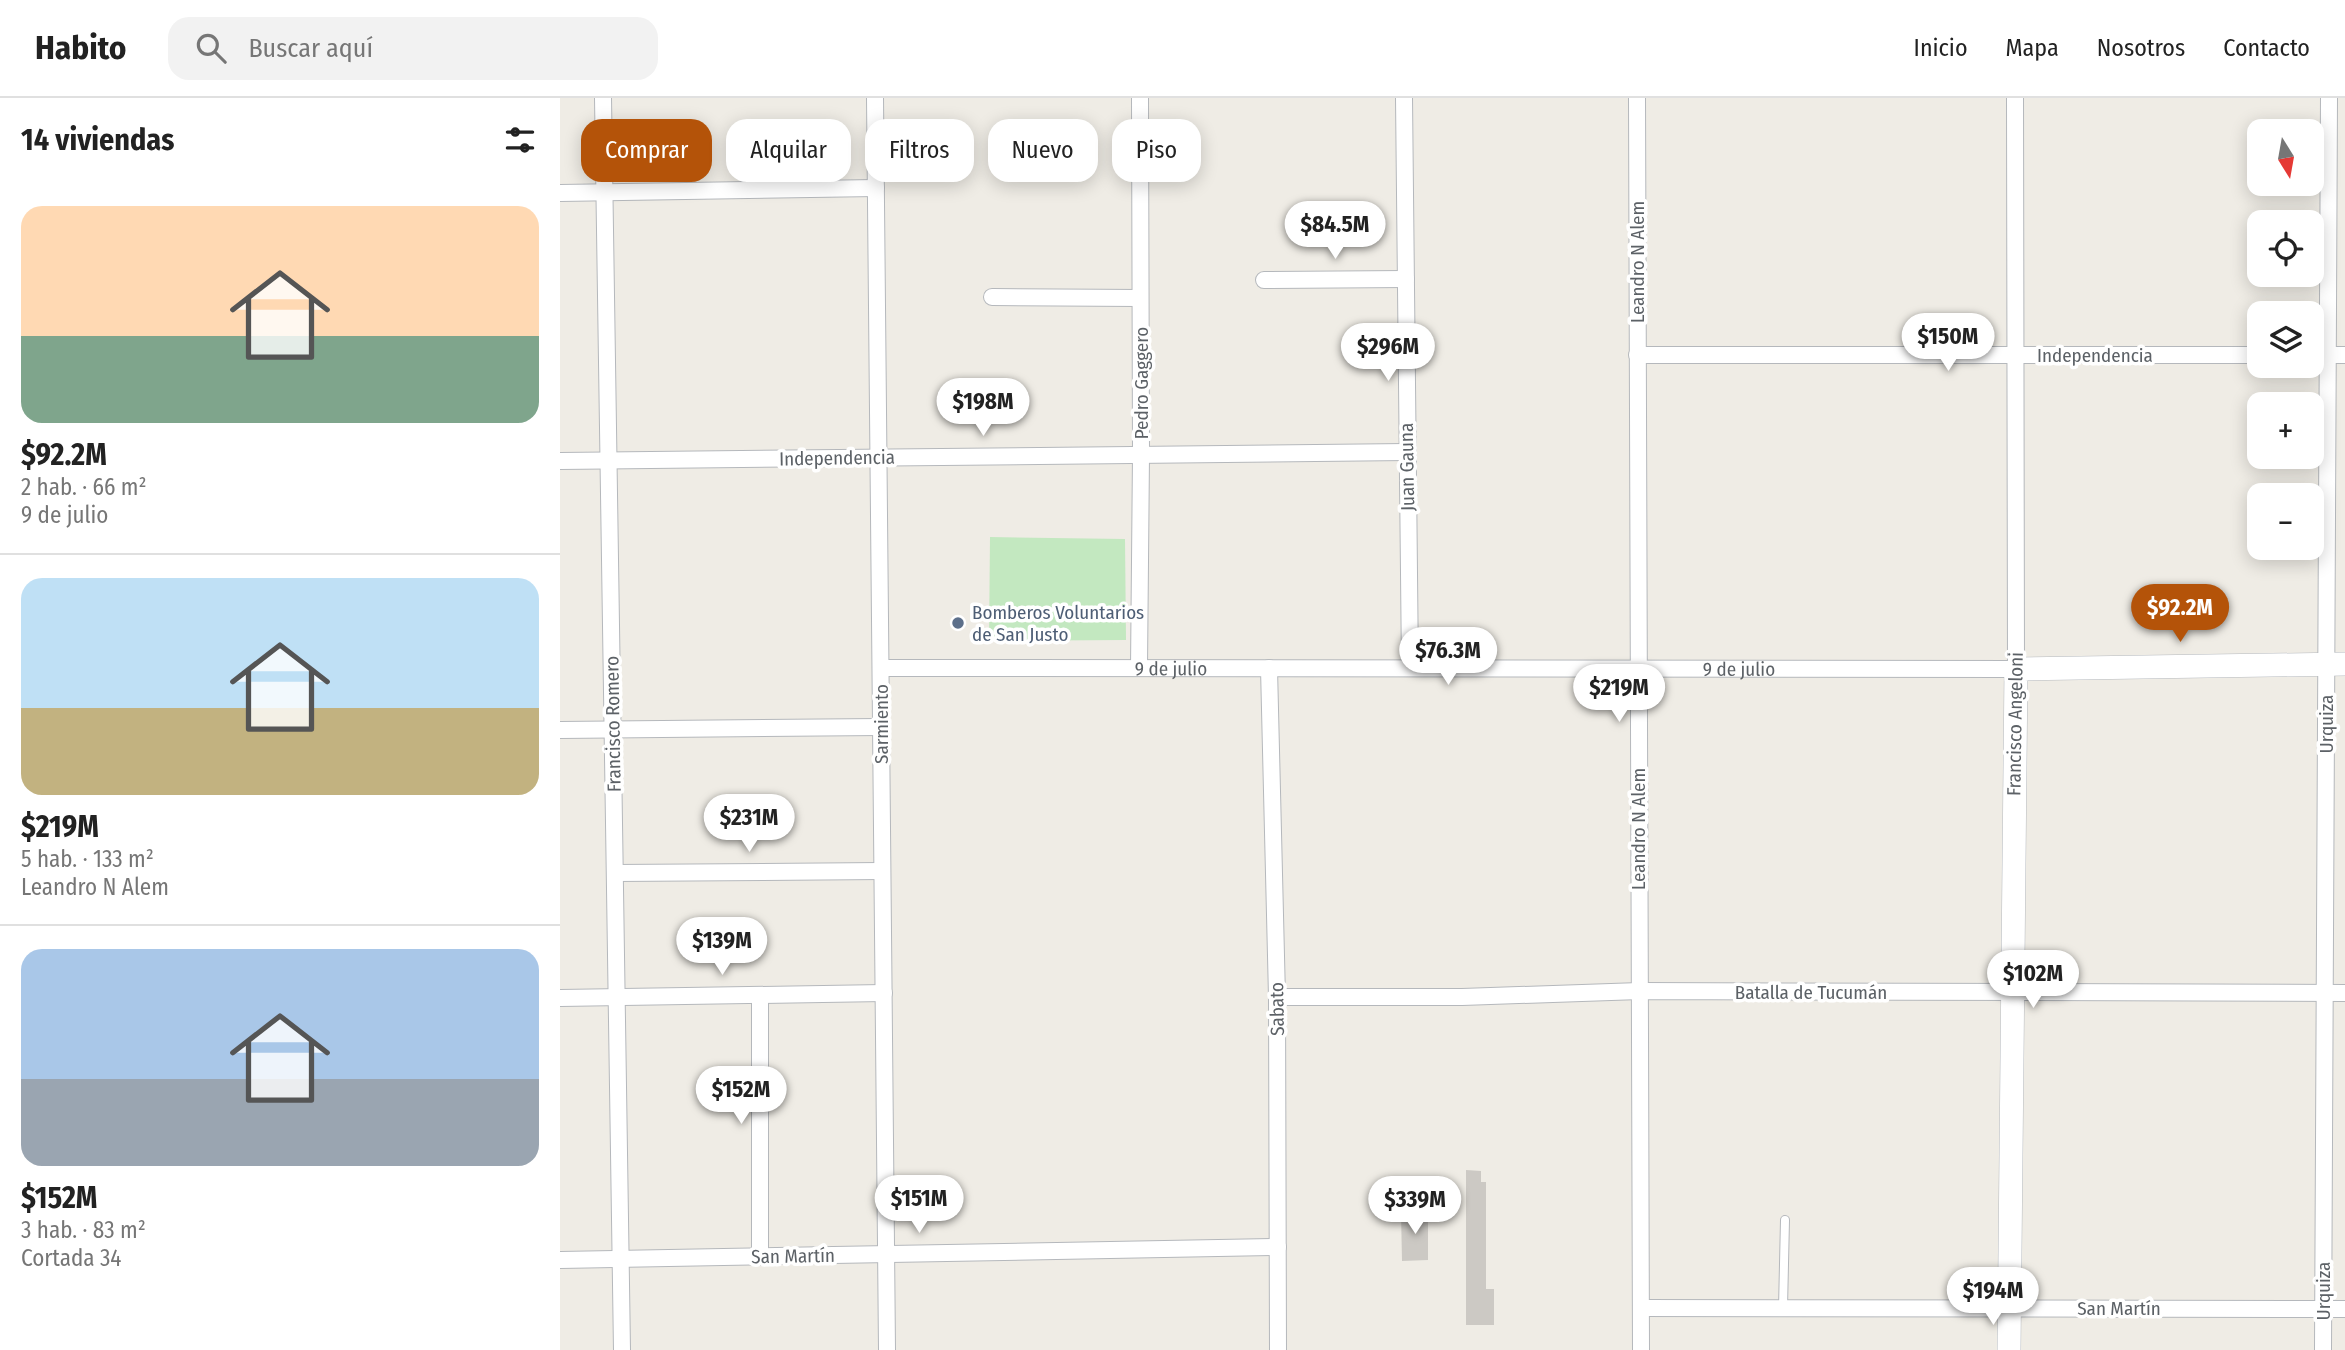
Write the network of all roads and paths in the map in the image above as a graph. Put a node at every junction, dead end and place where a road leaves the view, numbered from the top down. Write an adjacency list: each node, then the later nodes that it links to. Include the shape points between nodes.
1 (603, 98): 9 (street, Francisco Romero)
2 (875, 98): 8 (street, Sarmiento)
3 (1140, 98): 14 (street, Pedro Gaggero)
4 (1404, 98): 11 (street, Juan Gauna)
5 (1637, 98): 16 (street, Leandro N Alem)
6 (2015, 98): 17 (street, Francisco Angeloni)
7 (2329, 98): 15 (street, Urquiza)
8 (876, 188): 9 (street); 24 (street, Sarmiento)
9 (605, 192): 10 (street); 26 (street, Francisco Romero)
10 (560, 193)
11 (1406, 279): 12 (street); 22 (street, Juan Gauna)
12 (1264, 280)
13 (992, 297): 14 (street)
14 (1140, 298): 23 (street, Pedro Gaggero)
15 (2322, 301)
16 (1637, 355): 17 (street, Independencia); 32 (street, Leandro N Alem)
17 (2014, 355): 18 (street, Independencia); 33 (street, Francisco Angeloni)
18 (2247, 355)
19 (2324, 355): 20 (street)
20 (2345, 355)
21 (2321, 378): 27 (street, Urquiza)
22 (1407, 452): 23 (street, Independencia); 31 (street, Juan Gauna)
23 (1141, 455): 24 (street, Independencia); 29 (street, Pedro Gaggero)
24 (878, 458): 26 (street, Independencia); 28 (street, Sarmiento)
25 (560, 461): 26 (street, Independencia)
26 (609, 461): 35 (street, Francisco Romero)
27 (2335, 664): 33 (main road, 9 de julio); 42 (street, Urquiza)
28 (881, 668): 29 (street, 9 de julio); 34 (street, Sarmiento)
29 (1139, 668): 30 (street, 9 de julio)
30 (1269, 668): 31 (street, 9 de julio); 46 (street, Sabato)
31 (1410, 668): 32 (street, 9 de julio)
32 (1637, 669): 33 (street, 9 de julio); 39 (street, Leandro N Alem)
33 (2016, 669): 40 (main road, Francisco Angeloni)
34 (881, 727): 35 (street); 37 (street, Sarmiento)
35 (613, 729): 36 (street); 38 (street, Francisco Romero)
36 (560, 730)
37 (883, 871): 38 (street); 41 (street, Sarmiento)
38 (615, 873): 45 (street, Francisco Romero)
39 (1640, 991): 40 (street, Batalla de Tucumán); 46 (street, Batalla de Tucumán); 54 (street, Leandro N Alem)
40 (2012, 992): 42 (street, Batalla de Tucumán); 56 (main road, Francisco Angeloni)
41 (884, 993): 44 (street); 50 (street, Sarmiento)
42 (2324, 993): 43 (street, Batalla de Tucumán); 57 (street, Urquiza)
43 (2345, 993)
44 (760, 995): 45 (street); 51 (street)
45 (617, 997): 47 (street); 52 (street, Francisco Romero)
46 (1277, 997): 49 (street, Sabato)
47 (560, 998)
48 (1785, 1220): 55 (lane)
49 (1278, 1247): 50 (street, San Martín); 61 (street, Sabato)
50 (886, 1254): 51 (street, San Martín); 60 (street, Sarmiento)
51 (760, 1256): 52 (street, San Martín)
52 (621, 1259): 53 (street, San Martín); 59 (street, Francisco Romero)
53 (560, 1260)
54 (1641, 1308): 55 (street, San Martín); 62 (street, Leandro N Alem)
55 (1783, 1308): 56 (street, San Martín)
56 (2009, 1308): 57 (street, San Martín); 63 (main road, Francisco Angeloni)
57 (2323, 1309): 58 (street, San Martín); 64 (street, Urquiza)
58 (2345, 1309)
59 (622, 1350)
60 (887, 1350)
61 (1278, 1350)
62 (1641, 1350)
63 (2009, 1350)
64 (2323, 1350)

